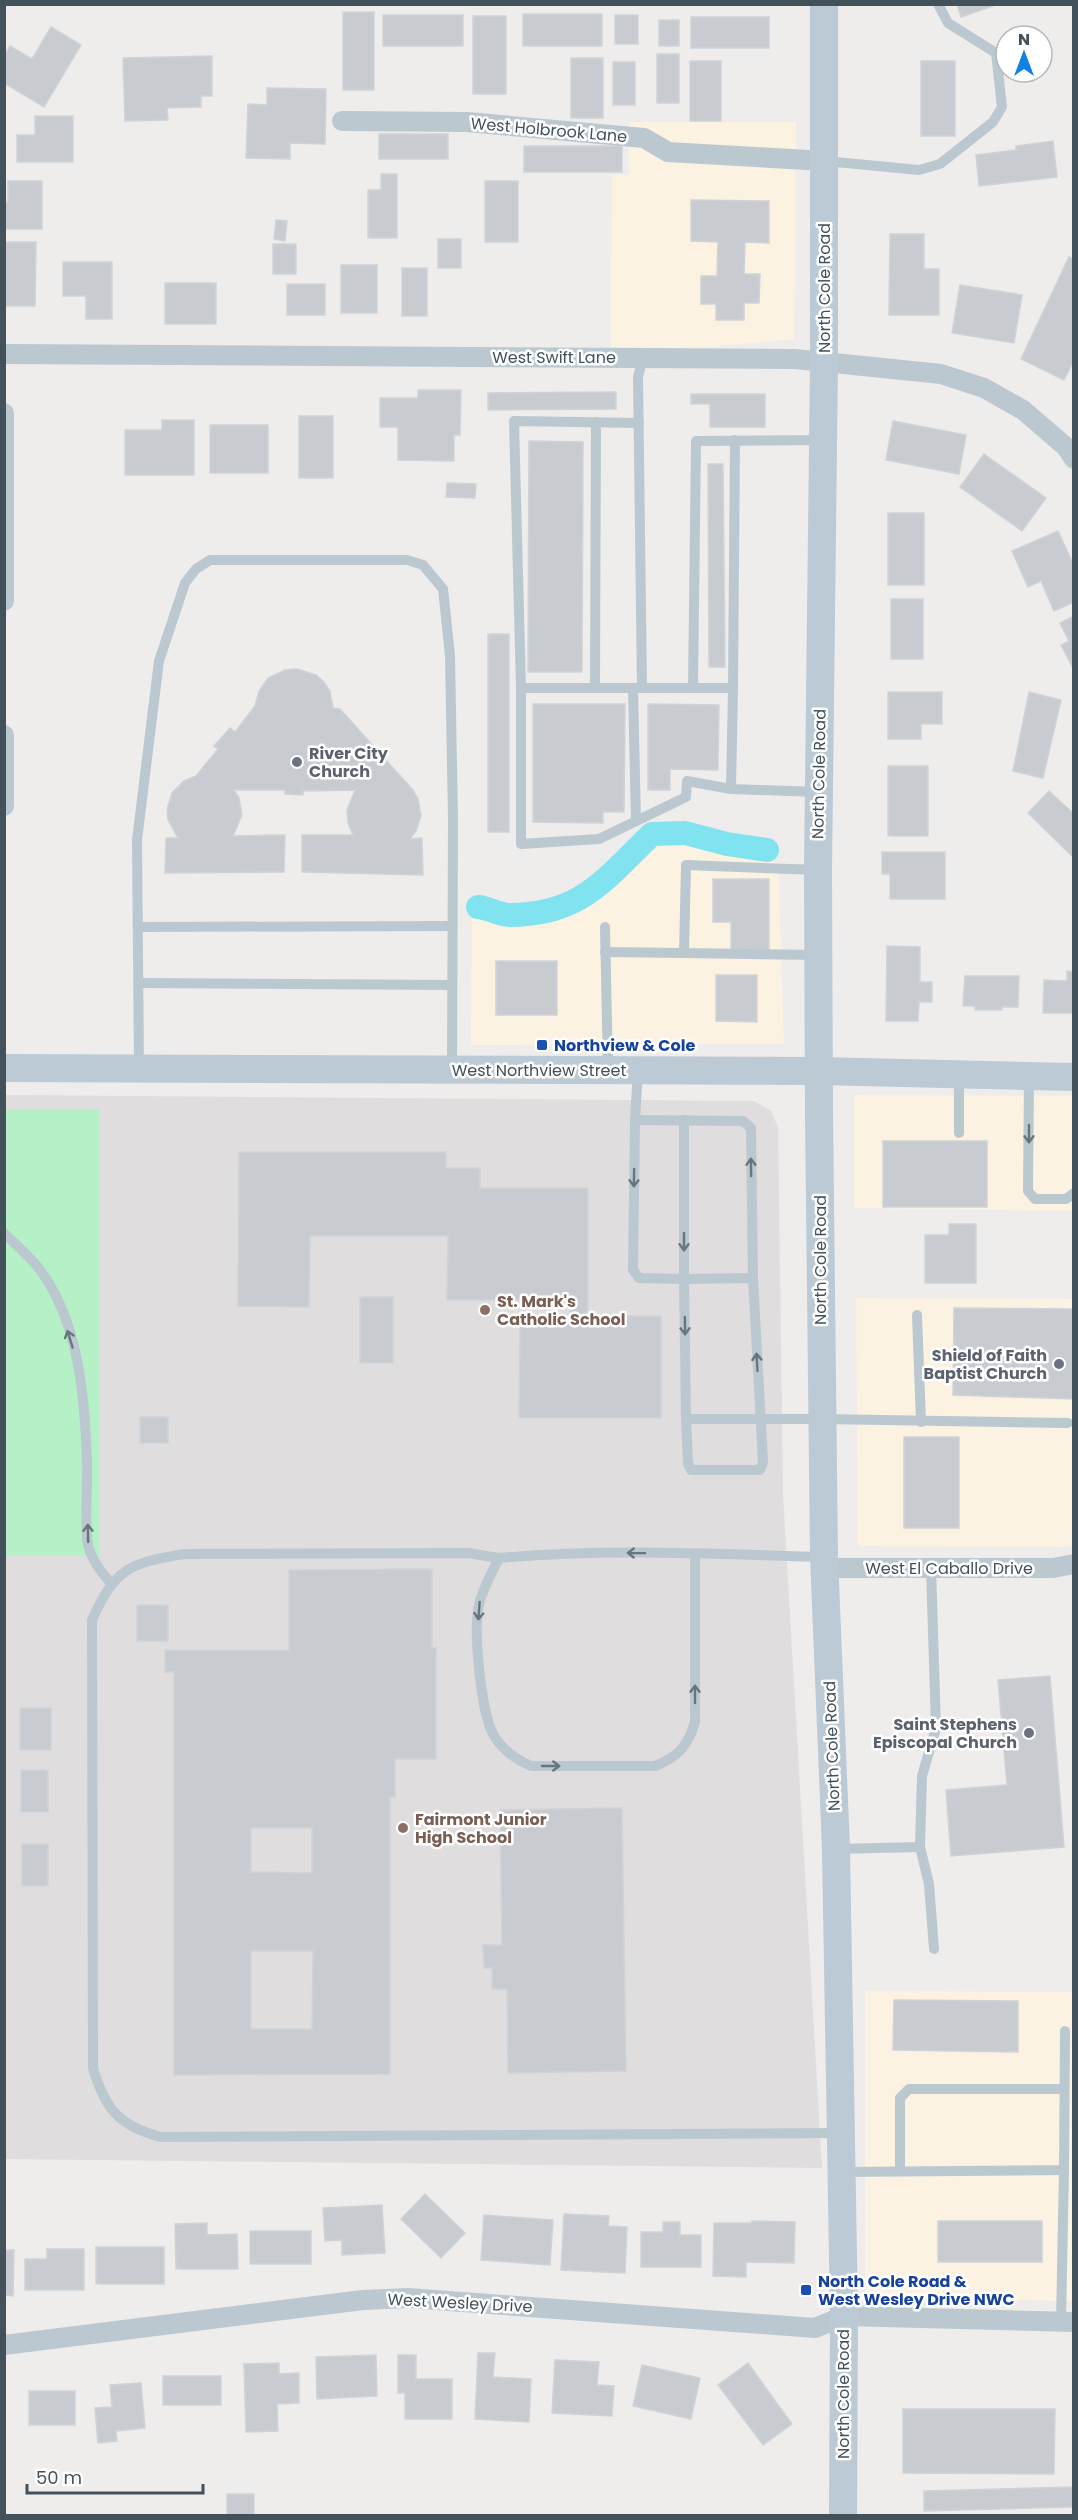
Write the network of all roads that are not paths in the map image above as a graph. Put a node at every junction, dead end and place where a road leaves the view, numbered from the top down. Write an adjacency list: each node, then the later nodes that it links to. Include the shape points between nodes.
1 (824, 4): 4 (main road, North Cole Road)
2 (938, 4): 4 (lane, via 948,23 996,53 1002,107 993,122 940,164 919,170)
3 (342, 121): 4 (street, West Holbrook Lane, via 467,122 644,138 668,152)
4 (825, 160): 7 (main road, North Cole Road)
5 (4, 354): 6 (street, West Swift Lane)
6 (643, 358): 7 (street, West Swift Lane); 10 (lane, via 638,377)
7 (824, 362): 12 (main road, North Cole Road); 13 (street, West Swift Lane, via 941,374 984,388 1023,410 1066,447)
8 (4, 413): 14 (street)
9 (596, 422): 10 (lane); 15 (lane, via 514,421); 16 (lane)
10 (639, 423): 17 (lane)
11 (735, 440): 12 (lane); 18 (lane, via 696,441); 19 (lane)
12 (823, 440): 22 (main road, North Cole Road)
13 (1074, 459)
14 (4, 601)
15 (521, 688): 16 (lane); 24 (lane, via 521,844 599,839)
16 (596, 688): 17 (lane)
17 (638, 688): 18 (lane); 24 (lane)
18 (693, 688): 19 (lane)
19 (733, 688): 21 (lane)
20 (4, 735): 23 (street)
21 (731, 789): 22 (lane); 24 (lane, via 687,782 686,797)
22 (819, 792): 25 (main road, North Cole Road)
23 (4, 806)
24 (636, 821)
25 (818, 870): 30 (lane, via 686,865); 31 (main road, North Cole Road)
26 (452, 926): 27 (lane); 27 (lane, via 450,656 443,589 423,565 407,560 210,560 185,583 159,661 137,840); 33 (lane)
27 (138, 927): 32 (lane)
28 (605, 927): 29 (lane)
29 (605, 952): 30 (lane); 37 (lane)
30 (684, 953): 31 (lane)
31 (818, 956): 39 (main road, North Cole Road)
32 (139, 983): 33 (lane); 35 (lane)
33 (452, 985): 36 (lane)
34 (4, 1068): 35 (main road, West Northview Street)
35 (139, 1068): 36 (main road, West Northview Street)
36 (452, 1069): 37 (main road, West Northview Street)
37 (608, 1070): 38 (main road, West Northview Street)
38 (638, 1070): 39 (main road, West Northview Street); 43 (lane)
39 (819, 1071): 40 (main road, West Northview Street); 52 (main road, North Cole Road)
40 (959, 1074): 41 (main road, West Northview Street); 45 (lane)
41 (1029, 1076): 42 (main road, West Northview Street); 46 (lane, one-way to 46, via 1028,1191 1035,1199 1066,1199)
42 (1074, 1077)
43 (635, 1120): 44 (lane); 49 (lane, one-way to 49, via 633,1270 639,1278)
44 (684, 1120): 48 (lane, one-way to 44, via 751,1128 743,1121); 49 (lane, one-way to 49)
45 (959, 1133)
46 (1074, 1193)
47 (4, 1233): 61 (lane, one-way to 47, via 98,1569 88,1545 83,1401 75,1354 61,1308 37,1267)
48 (753, 1278): 49 (lane); 53 (lane, one-way to 48)
49 (684, 1279): 51 (lane, one-way to 51)
50 (917, 1315): 54 (lane)
51 (686, 1419): 53 (lane); 53 (lane, via 687,1463 691,1470 760,1470 764,1462)
52 (822, 1419): 53 (lane); 54 (lane); 58 (main road, North Cole Road)
53 (761, 1420)
54 (921, 1422): 55 (lane)
55 (1068, 1424)
56 (695, 1554): 57 (lane, one-way to 57, via 556,1553); 57 (lane, one-way to 56, via 479,1603 478,1654 493,1733 513,1758 531,1766 655,1766 681,1751 695,1722); 58 (lane)
57 (499, 1558): 61 (lane, via 468,1552 184,1554 147,1560 122,1572)
58 (824, 1562): 60 (street, West El Caballo Drive); 63 (main road, North Cole Road)
59 (1074, 1564): 60 (street, West El Caballo Drive, via 1053,1568)
60 (931, 1568): 62 (lane, via 936,1728 922,1776)
61 (111, 1584): 67 (lane, via 92,1620 93,2068 100,2094 120,2118 138,2131 161,2137)
62 (920, 1847): 63 (lane); 64 (lane, via 929,1884)
63 (836, 1849): 67 (main road, North Cole Road)
64 (934, 1949)
65 (1065, 2031): 66 (lane)
66 (1064, 2089): 68 (lane); 69 (lane, via 909,2089 900,2098)
67 (841, 2133): 70 (main road, North Cole Road)
68 (1064, 2170): 69 (lane); 72 (lane)
69 (900, 2171): 70 (lane)
70 (841, 2172): 71 (main road, North Cole Road)
71 (844, 2316): 72 (street); 73 (street, West Wesley Drive, via 815,2328 408,2298 363,2300); 74 (main road, North Cole Road)
72 (1067, 2321)
73 (4, 2345)
74 (843, 2516)

